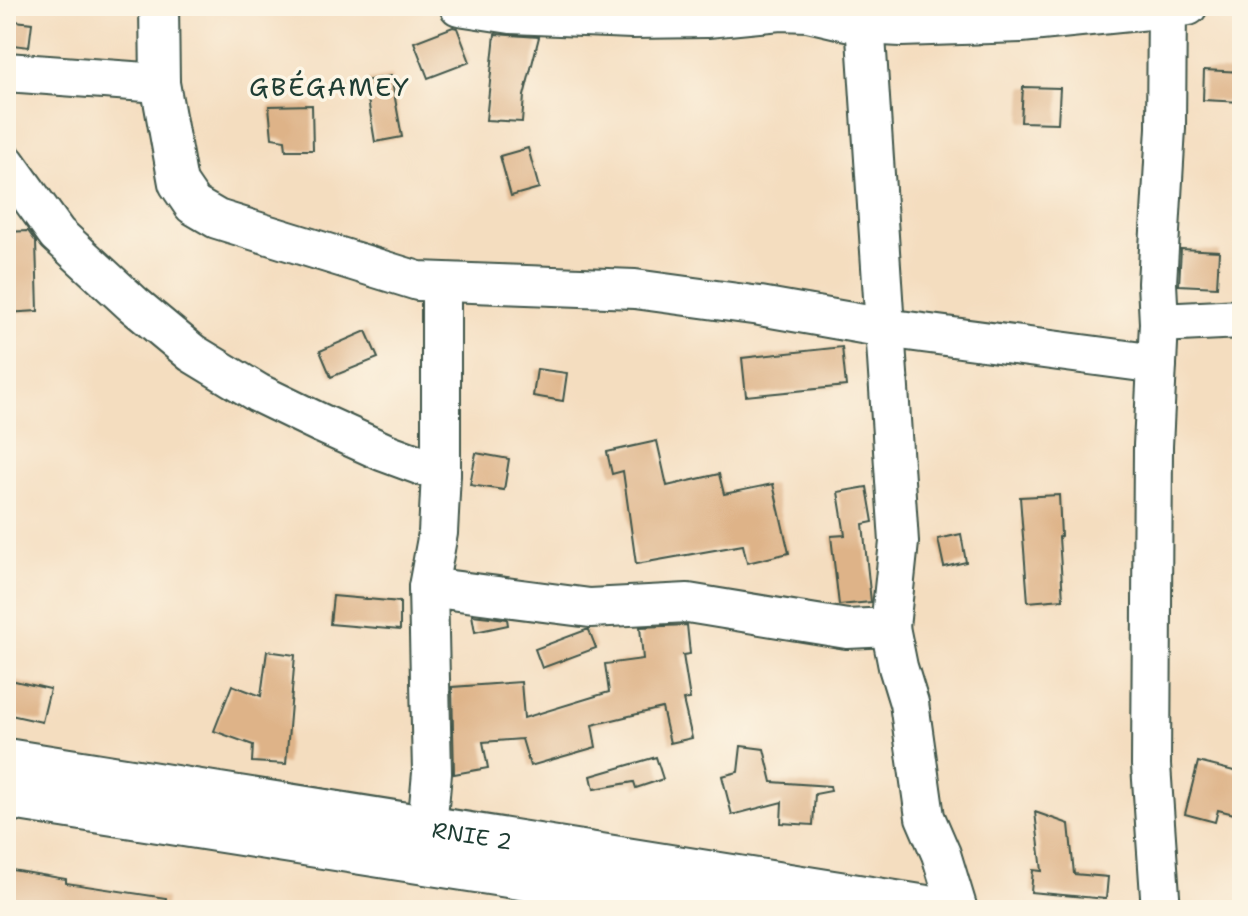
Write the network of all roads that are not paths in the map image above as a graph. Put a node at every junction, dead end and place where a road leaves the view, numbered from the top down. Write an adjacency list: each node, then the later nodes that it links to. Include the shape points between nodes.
1 (159, 6): 7 (street)
2 (459, 6): 4 (street, via 511,14)
3 (1174, 7): 5 (street, via 1021,23 901,27); 11 (street)
4 (631, 12): 5 (street, via 707,18 780,11)
5 (864, 15): 12 (street)
6 (6, 72): 7 (street)
7 (160, 83): 9 (street, via 178,183 193,205 217,219 338,258)
8 (6, 163): 14 (street, via 57,234 192,353 320,423)
9 (441, 283): 12 (street, via 635,289); 14 (street)
10 (1242, 319): 11 (street)
11 (1159, 323): 13 (street)
12 (885, 328): 13 (street); 16 (street, via 899,542)
13 (1157, 364): 23 (street, via 1151,765)
14 (441, 473): 15 (street)
15 (428, 587): 16 (street, via 590,608 688,603 847,629); 19 (street, via 432,773)
16 (890, 627): 22 (street, via 909,703 925,817)
17 (6, 761): 19 (highway, RNIE 2 / RNIE 2)
18 (6, 796): 19 (highway, RNIE 2 / RNIE 2)
19 (423, 845): 20 (highway, RNIE 2 / RNIE 2); 21 (highway, RNIE 2 / RNIE 2)
20 (730, 910)
21 (939, 910)
22 (958, 910)
23 (1161, 910)

